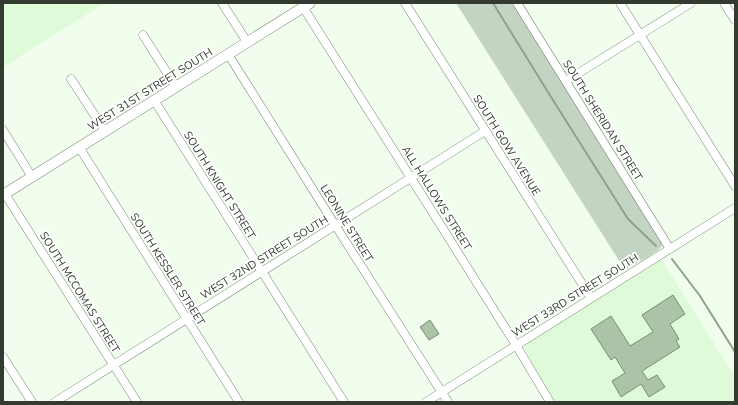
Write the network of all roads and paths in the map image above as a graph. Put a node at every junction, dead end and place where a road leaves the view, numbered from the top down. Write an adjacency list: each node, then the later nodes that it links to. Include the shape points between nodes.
1 (222, 3): 11 (street)
2 (405, 3): 19 (street, SOUTH GOW AVENUE)
3 (517, 3): 14 (street, SOUTH SHERIDAN STREET)
4 (620, 3): 10 (street)
5 (690, 3): 10 (street)
6 (724, 3): 8 (street)
7 (306, 5): 11 (street, WEST 31ST STREET SOUTH); 22 (street, ALL HALLOWS STREET)
8 (735, 20)
9 (143, 34): 15 (street)
10 (640, 34): 14 (street); 23 (street)
11 (247, 42): 12 (street, WEST 31ST STREET SOUTH)
12 (228, 54): 15 (street, WEST 31ST STREET SOUTH); 26 (street, LEONINE STREET)
13 (72, 80): 18 (street)
14 (566, 81): 27 (street, SOUTH SHERIDAN STREET)
15 (176, 87): 16 (street, WEST 31ST STREET SOUTH)
16 (154, 100): 18 (street, WEST 31ST STREET SOUTH); 28 (street, SOUTH KNIGHT STREET)
17 (3, 130): 21 (street)
18 (105, 131): 20 (street, WEST 31ST STREET SOUTH)
19 (486, 131): 22 (street, WEST 32ND STREET SOUTH); 29 (street, SOUTH GOW AVENUE)
20 (79, 147): 21 (street, WEST 31ST STREET SOUTH); 30 (street, SOUTH KESSLER STREET)
21 (32, 177): 24 (street, WEST 31ST STREET SOUTH)
22 (411, 178): 26 (street, WEST 32ND STREET SOUTH); 31 (street, ALL HALLOWS STREET)
23 (735, 186)
24 (4, 194): 33 (street, SOUTH MCCOMAS STREET)
25 (735, 208): 27 (street, WEST 33RD STREET SOUTH)
26 (335, 225): 28 (street, WEST 32ND STREET SOUTH); 34 (street, LEONINE STREET)
27 (670, 248): 29 (street, WEST 33RD STREET SOUTH)
28 (261, 272): 30 (street, WEST 32ND STREET SOUTH); 39 (street, SOUTH KNIGHT STREET)
29 (591, 298): 31 (street, WEST 33RD STREET SOUTH)
30 (186, 319): 33 (street, WEST 32ND STREET SOUTH); 38 (street, SOUTH KESSLER STREET)
31 (516, 345): 34 (street, WEST 33RD STREET SOUTH); 42 (street, ALL HALLOWS STREET)
32 (3, 356): 35 (street)
33 (113, 365): 36 (street, WEST 32ND STREET SOUTH); 37 (street, SOUTH MCCOMAS STREET)
34 (442, 392): 40 (street, WEST 33RD STREET SOUTH); 41 (street, LEONINE STREET)
35 (32, 402)
36 (55, 402)
37 (137, 402)
38 (240, 402)
39 (344, 402)
40 (426, 402)
41 (448, 402)
42 (550, 402)

